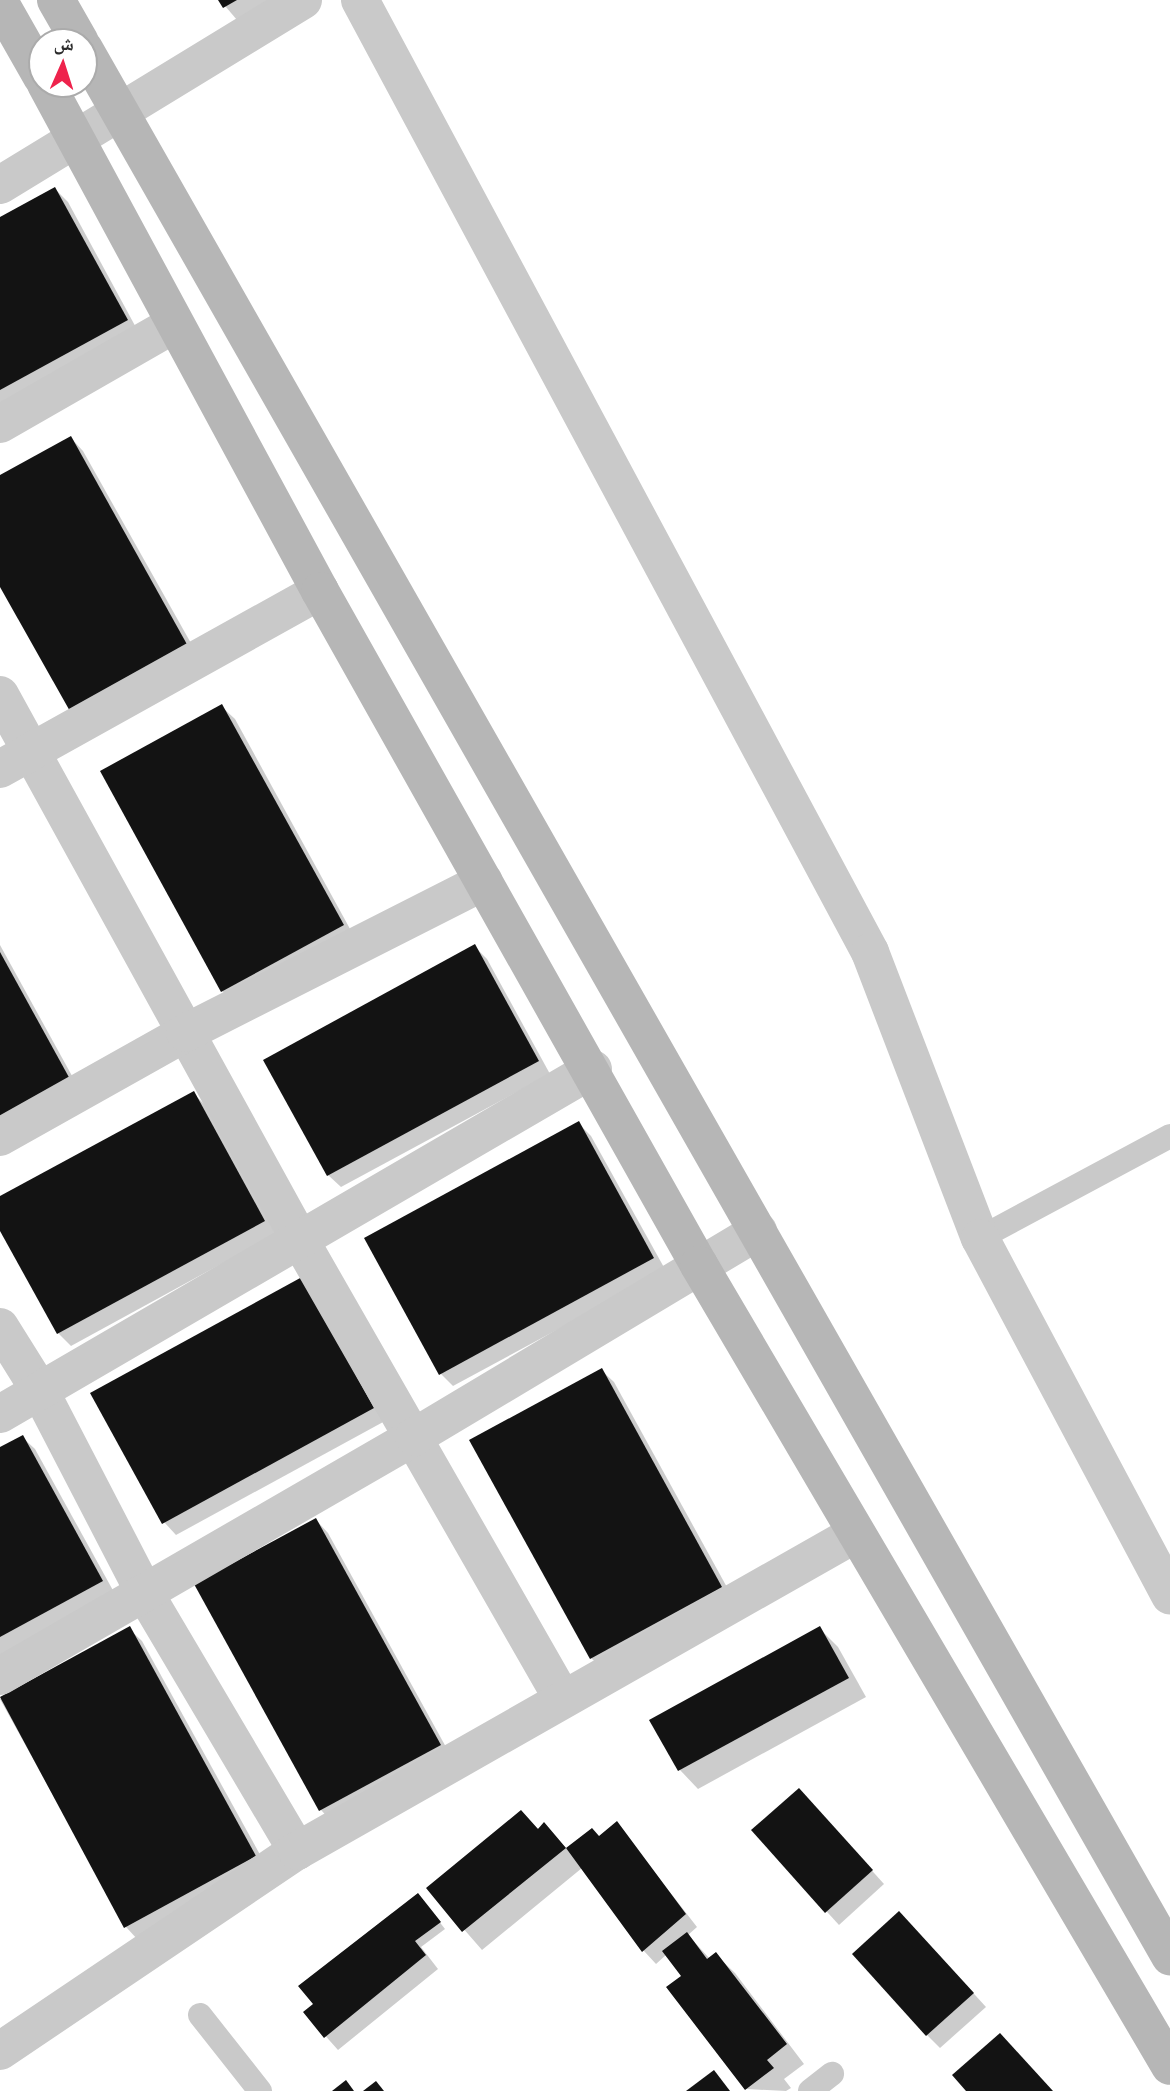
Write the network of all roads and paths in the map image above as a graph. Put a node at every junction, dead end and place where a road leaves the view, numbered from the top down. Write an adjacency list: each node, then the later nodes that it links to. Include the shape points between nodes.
1 (56, 0): 5 (main road)
2 (303, 0): 9 (street)
3 (360, 0): 23 (street, via 870,952)
4 (0, 3): 6 (main road)
5 (72, 28)
6 (28, 52)
7 (98, 74): 9 (main road)
8 (54, 98): 10 (main road)
9 (121, 114): 10 (street); 22 (main road)
10 (77, 139): 11 (street); 12 (main road)
11 (0, 185)
12 (173, 325): 13 (street); 14 (main road)
13 (0, 424)
14 (320, 591): 16 (street); 17 (main road)
15 (0, 695): 16 (street)
16 (15, 760): 18 (street)
17 (484, 881): 18 (street); 19 (main road)
18 (185, 1032): 21 (street); 24 (street)
19 (593, 1069): 24 (street); 25 (main road)
20 (1170, 1136): 23 (lane)
21 (0, 1137)
22 (758, 1231): 25 (street); 36 (main road)
23 (980, 1238): 32 (street)
24 (301, 1242): 27 (street); 29 (street)
25 (699, 1265): 29 (street); 30 (main road)
26 (0, 1327): 27 (street)
27 (40, 1391): 28 (street); 31 (street)
28 (0, 1414)
29 (414, 1437): 31 (street); 34 (street)
30 (855, 1534): 34 (street); 39 (main road)
31 (144, 1592): 33 (street); 35 (street)
32 (1170, 1596)
33 (0, 1676)
34 (562, 1698): 35 (street)
35 (297, 1851): 38 (street)
36 (1170, 1955)
37 (200, 2015): 41 (lane)
38 (0, 2051)
39 (1170, 2066)
40 (832, 2074): 42 (lane)
41 (260, 2091)
42 (810, 2091)

